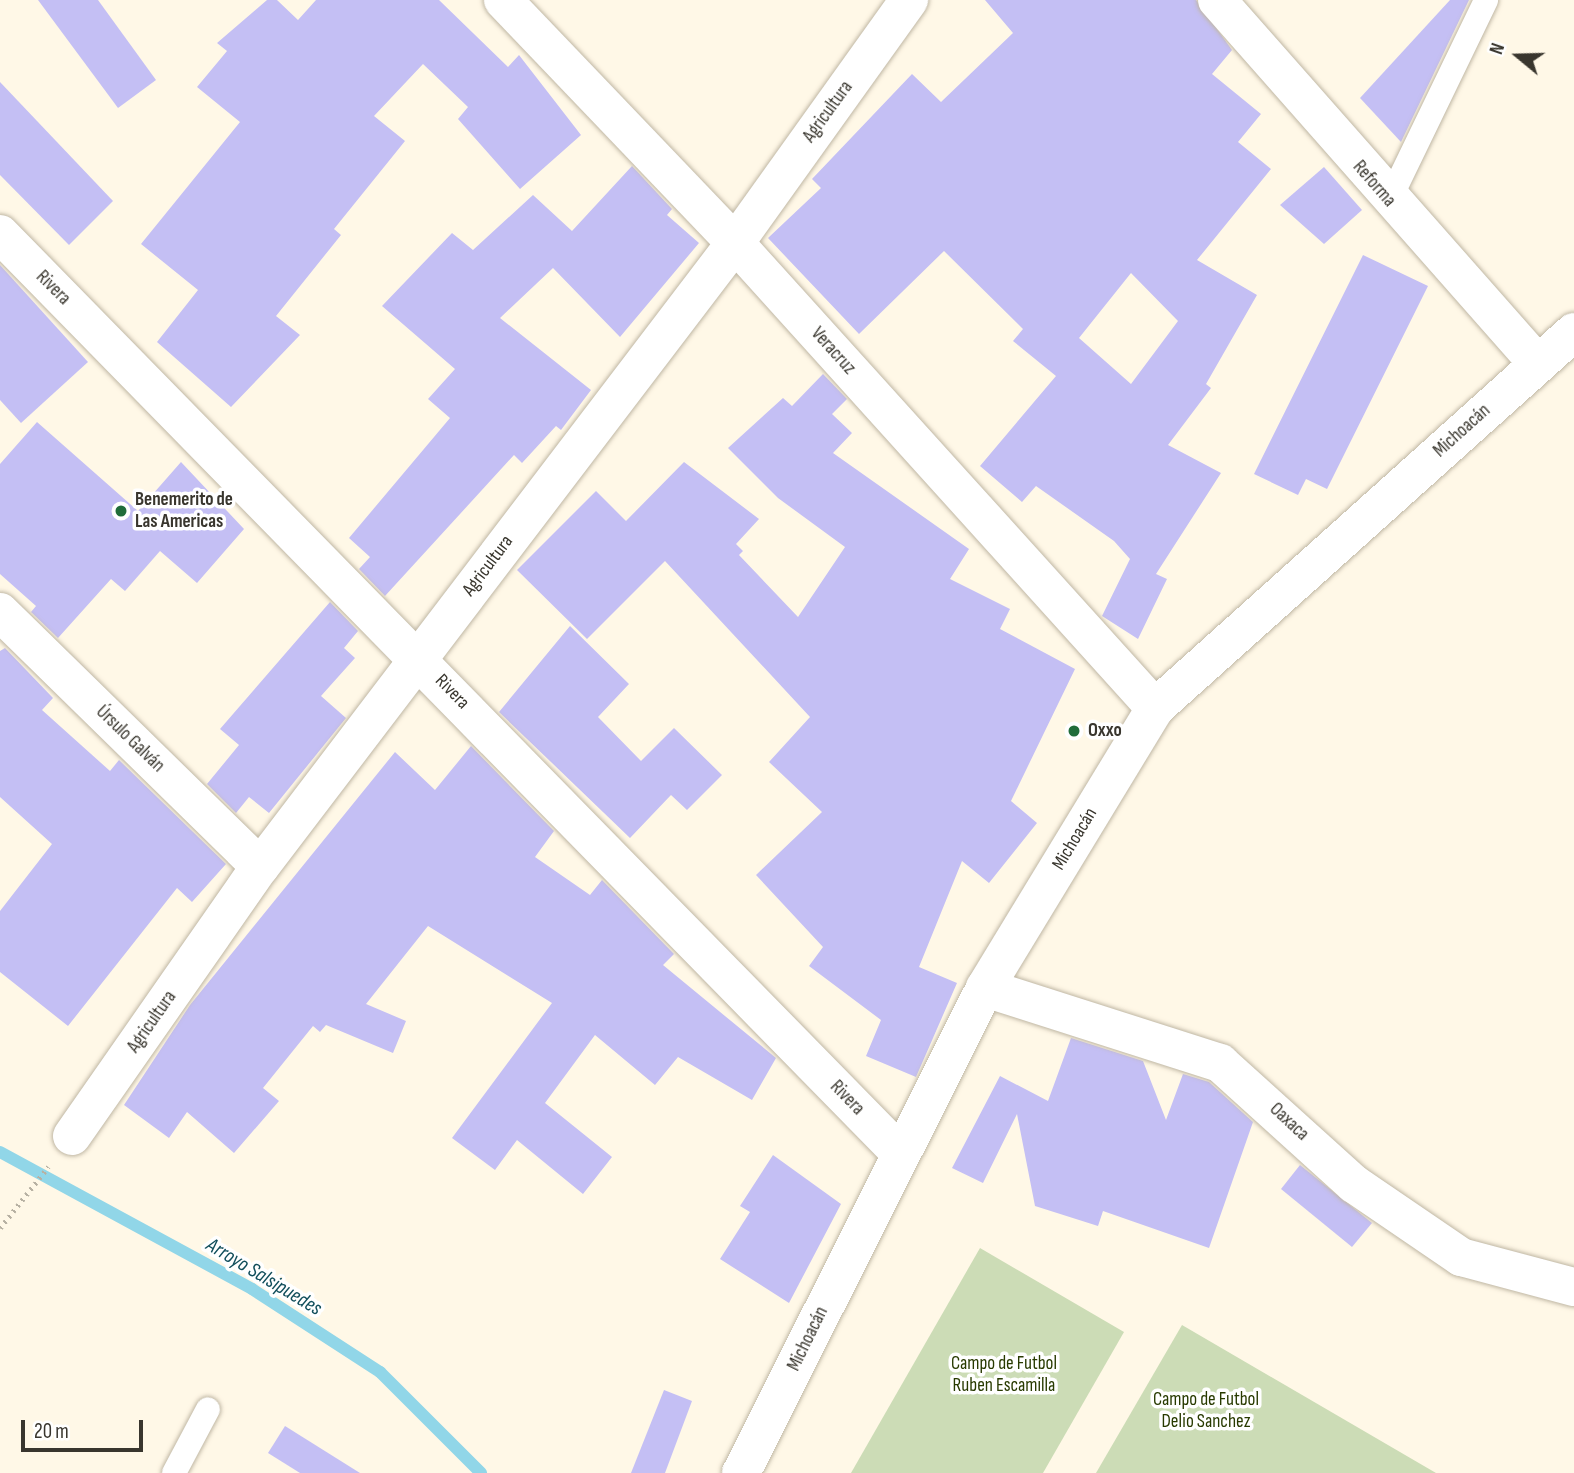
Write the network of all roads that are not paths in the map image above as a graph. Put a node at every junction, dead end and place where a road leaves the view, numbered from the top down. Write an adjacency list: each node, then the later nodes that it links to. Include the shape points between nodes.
1 (503, 0): 7 (street, Veracruz)
2 (909, 0): 7 (street, Agricultura)
3 (1217, 0): 5 (street, Reforma)
4 (1486, 0): 5 (lane)
5 (1389, 201): 9 (street, Reforma)
6 (0, 234): 11 (street, Rivera)
7 (735, 243): 11 (street, Agricultura); 12 (street, Veracruz)
8 (1574, 332): 9 (street, Michoacán)
9 (1537, 363): 12 (street, Michoacán)
10 (0, 612): 13 (street, Úrsulo Galván)
11 (418, 657): 13 (street, Agricultura); 16 (street, Rivera)
12 (1155, 708): 14 (street, Michoacán)
13 (260, 867): 15 (street, Agricultura)
14 (985, 988): 16 (street, Michoacán); 17 (street, Oaxaca, via 1220,1063 1354,1184 1461,1256)
15 (72, 1136)
16 (900, 1153): 20 (street, Michoacán)
17 (1574, 1287)
18 (208, 1409): 19 (lane)
19 (174, 1473)
20 (741, 1473)

